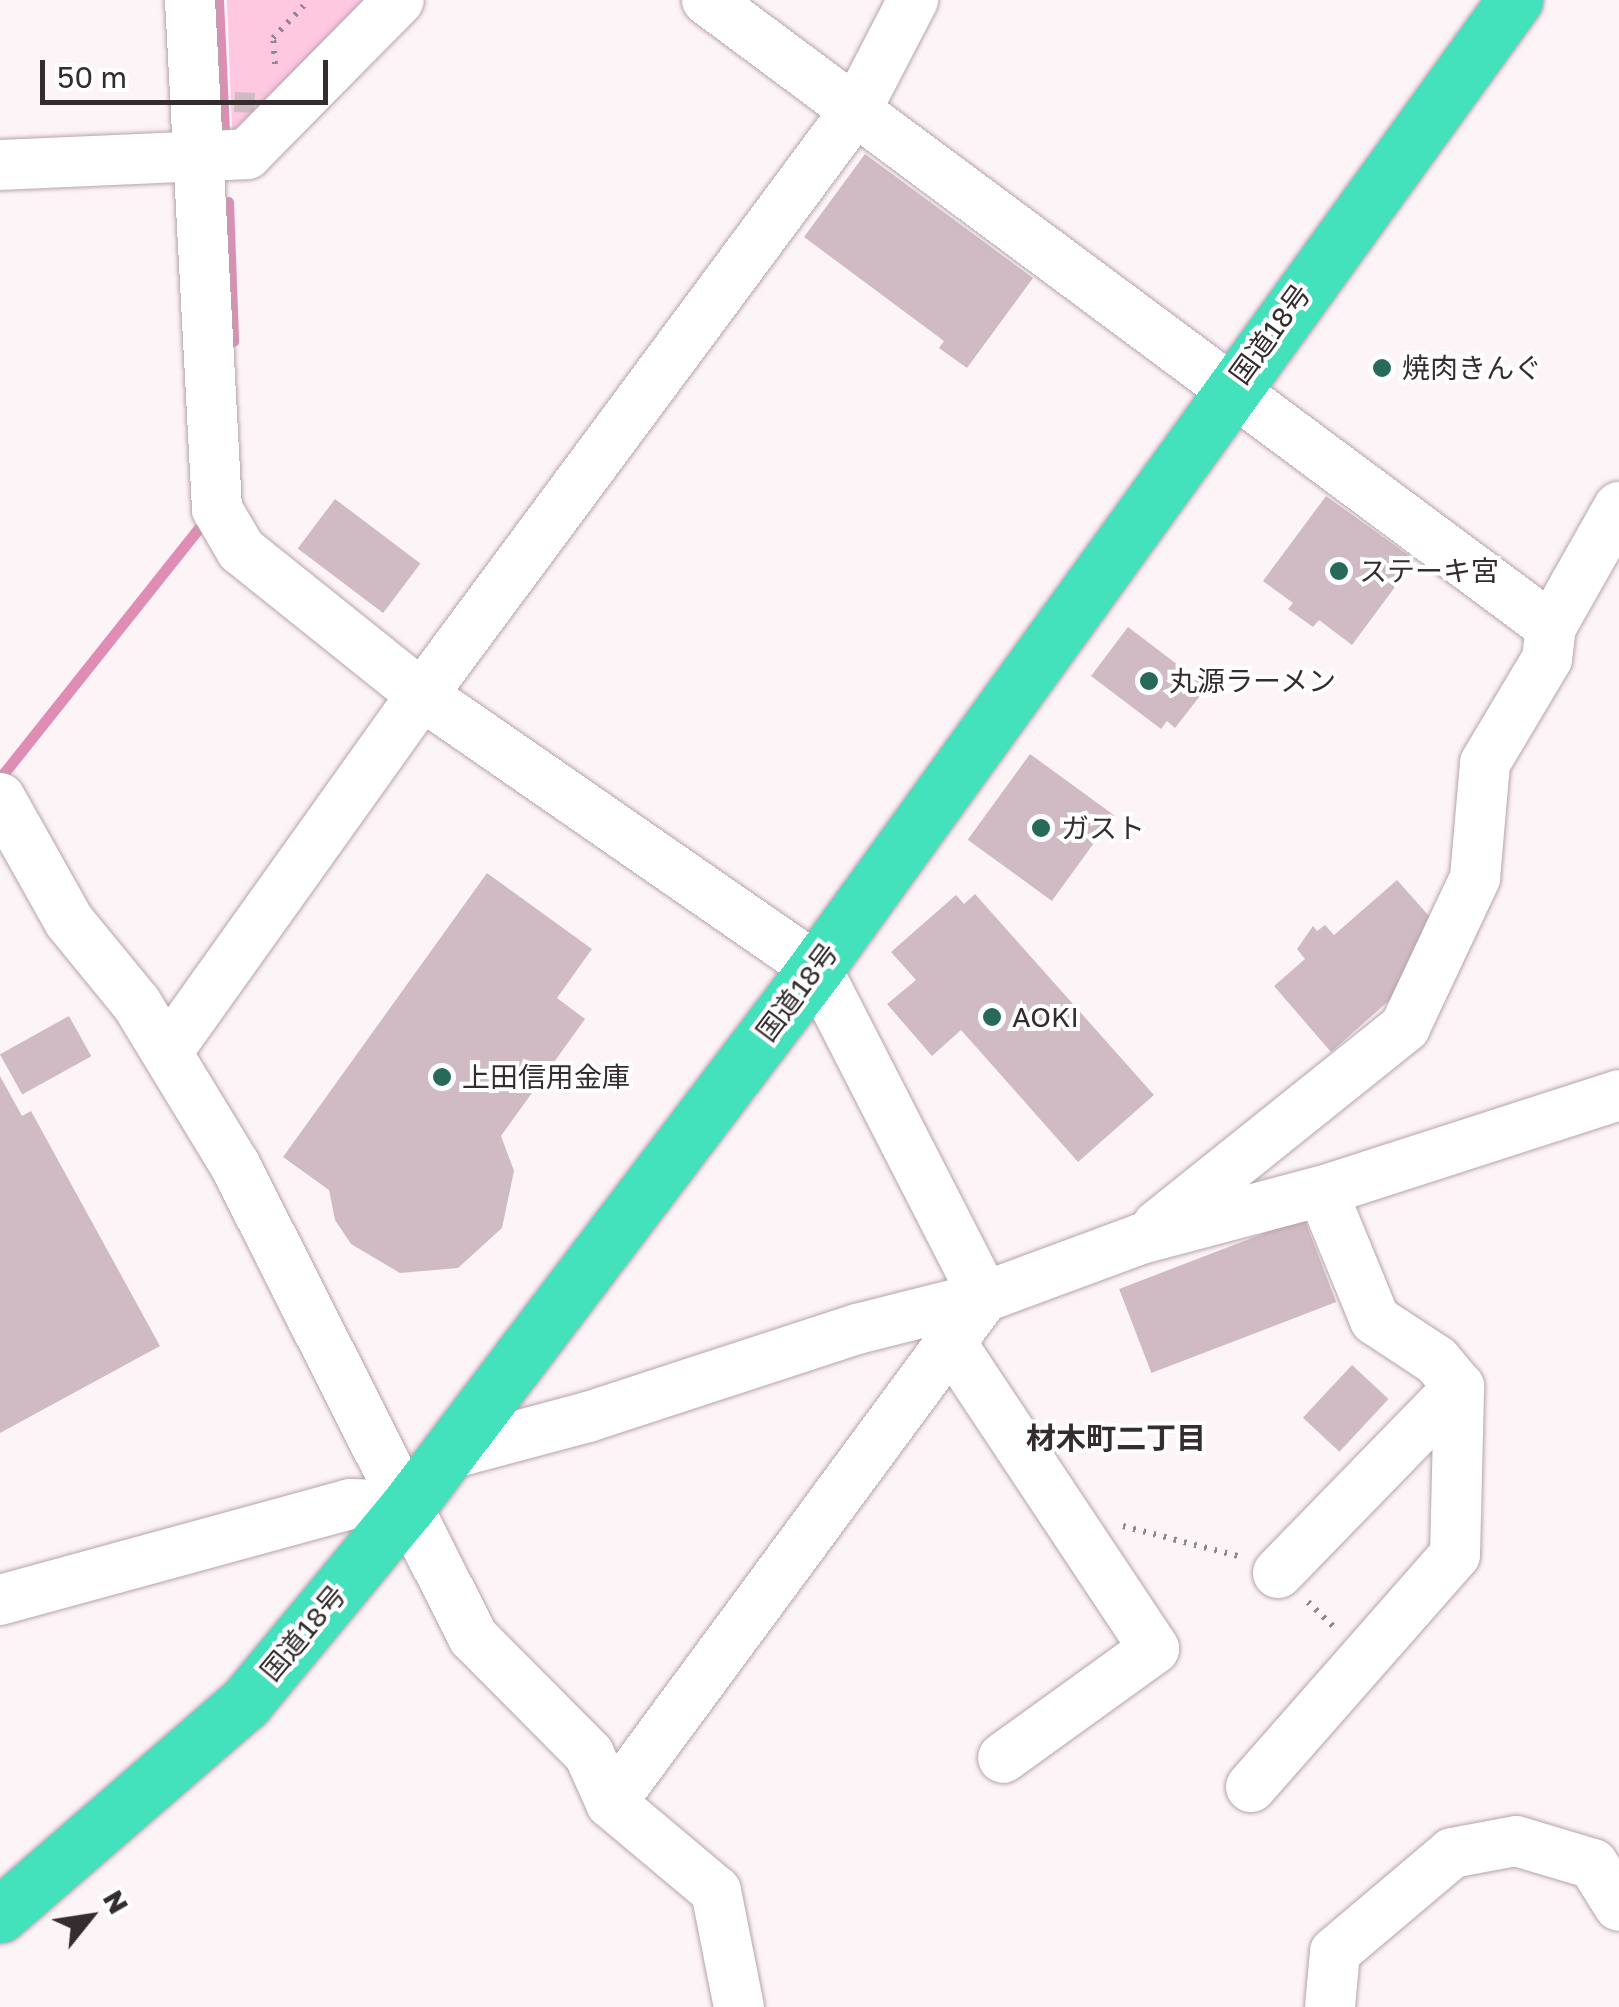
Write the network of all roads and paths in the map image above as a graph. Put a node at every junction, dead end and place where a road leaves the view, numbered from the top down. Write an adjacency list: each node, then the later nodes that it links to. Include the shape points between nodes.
1 (190, 0): 7 (street)
2 (399, 0): 7 (street, via 247,154)
3 (707, 0): 6 (street)
4 (913, 0): 6 (street)
5 (1515, 0): 9 (highway, 国道18号)
6 (858, 108): 9 (street); 12 (street)
7 (194, 160): 8 (street); 12 (street, via 217,510 241,550)
8 (0, 165)
9 (1228, 390): 11 (street); 14 (highway, 国道18号)
10 (1619, 507): 11 (street)
11 (1551, 627): 18 (street, via 1547,659 1485,763 1475,878 1405,1027)
12 (422, 695): 14 (street); 15 (street)
13 (1, 799): 15 (street, via 69,921)
14 (816, 968): 19 (street); 22 (highway, 国道18号)
15 (167, 1052): 23 (street, via 294,1271)
16 (1619, 1095): 17 (street)
17 (1322, 1191): 18 (street); 21 (street, via 1375,1320 1436,1360)
18 (1141, 1239): 19 (street)
19 (984, 1297): 20 (street); 22 (street, via 857,1329 588,1417)
20 (951, 1343): 24 (street); 30 (street)
21 (1459, 1387): 25 (street); 27 (street, via 1455,1555)
22 (446, 1455): 23 (highway, 国道18号)
23 (408, 1506): 26 (street, via 350,1504); 30 (street, via 474,1637 588,1754); 32 (highway, 国道18号, via 245,1703)
24 (1063, 1512): 25 (path, via 1222,1548); 28 (street, via 1154,1649)
25 (1278, 1573): 27 (path)
26 (0, 1600)
27 (1363, 1654): 29 (street)
28 (1002, 1758)
29 (1250, 1788)
30 (611, 1803): 33 (street, via 716,1890)
31 (1619, 1906): 34 (street, via 1593,1864 1516,1842 1452,1852 1334,1952)
32 (0, 1915)
33 (739, 2007)
34 (1330, 2007)

